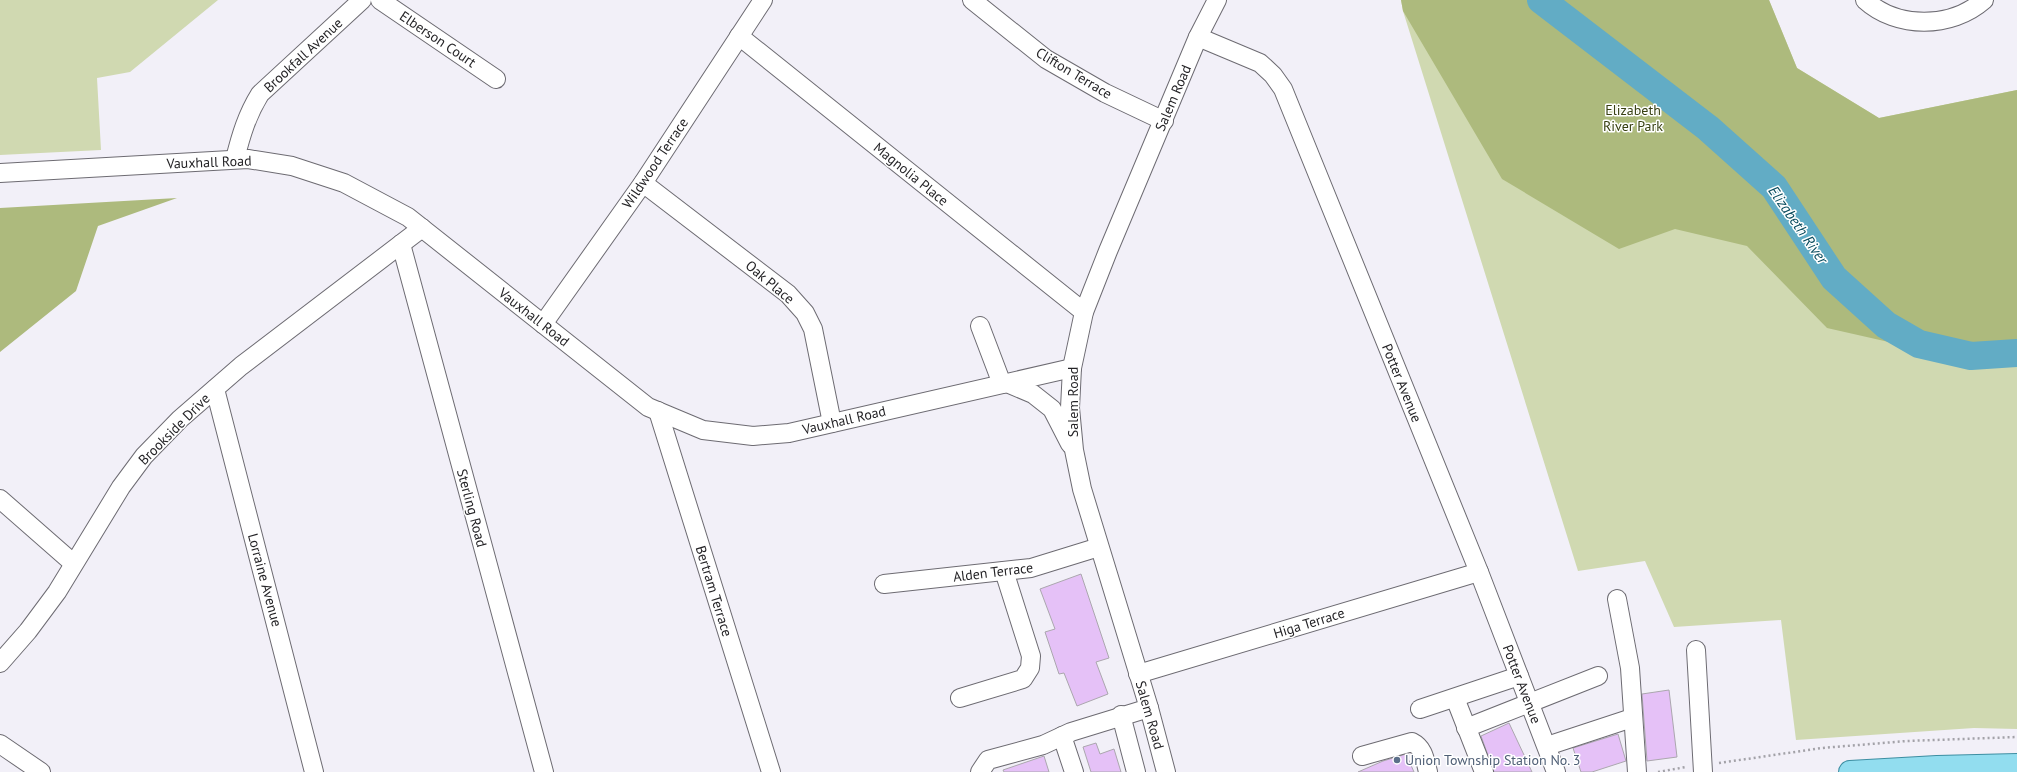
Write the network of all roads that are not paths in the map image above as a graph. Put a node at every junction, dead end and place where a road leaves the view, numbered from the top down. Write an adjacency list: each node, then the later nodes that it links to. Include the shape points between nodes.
1 (362, 0): 12 (street, Brookfall Avenue, via 260,94 250,109)
2 (380, 0): 10 (street, Elberson Court)
3 (763, 0): 8 (street, Wildwood Terrace)
4 (972, 0): 11 (street, Clifton Terrace, via 1046,59 1106,93)
5 (1217, 0): 9 (street, Salem Road)
6 (1864, 0): 7 (street, via 1886,14 1904,20 1924,22 1953,18)
7 (1984, 0)
8 (739, 36): 14 (street, Wildwood Terrace); 17 (street, Magnolia Place)
9 (1198, 37): 11 (street, Salem Road); 30 (street, Potter Avenue, via 1260,63 1283,89)
10 (496, 78)
11 (1164, 120): 17 (street, Salem Road)
12 (235, 159): 13 (street, Vauxhall Road); 15 (street, Vauxhall Road, via 292,166 344,183 408,217)
13 (0, 173)
14 (643, 183): 18 (street, Wildwood Terrace); 24 (street, Oak Place, via 788,294 805,313 813,330)
15 (422, 228): 16 (street, Brookside Drive); 18 (street, Vauxhall Road)
16 (401, 244): 22 (street, Brookside Drive); 57 (street, Sterling Road)
17 (1084, 312): 20 (street, Salem Road)
18 (543, 324): 23 (street, Vauxhall Road, via 648,407)
19 (980, 326): 21 (street)
20 (1072, 368): 21 (street, Vauxhall Road); 25 (street, Salem Road, via 1070,408)
21 (1005, 384): 24 (street, Vauxhall Road); 25 (street, via 1033,394 1052,409)
22 (215, 389): 28 (street, Brookside Drive, via 180,419 144,456 121,487); 56 (street, Lorraine Avenue)
23 (658, 411): 24 (street, Vauxhall Road, via 703,430 753,436 789,433); 58 (street, Bertram Terrace)
24 (832, 423)
25 (1074, 450): 27 (street, Salem Road, via 1082,489)
26 (0, 499): 28 (street)
27 (1100, 547): 29 (street, Alden Terrace, via 1031,568); 35 (street, Salem Road)
28 (74, 563): 34 (street, Brookside Drive, via 33,625)
29 (1004, 571): 31 (street, Alden Terrace); 38 (street, via 1031,656 1030,668 1023,678)
30 (1479, 572): 35 (street, Higa Terrace); 36 (street, Potter Avenue)
31 (884, 584)
32 (1617, 599): 44 (street, via 1630,668)
33 (1696, 650): 51 (street)
34 (0, 663)
35 (1138, 674): 41 (street, Salem Road)
36 (1519, 676): 39 (street); 40 (street, Potter Avenue)
37 (1598, 676): 40 (street)
38 (960, 698)
39 (1455, 698): 42 (street); 45 (street)
40 (1530, 703): 45 (street); 48 (street, Potter Avenue)
41 (1149, 708): 43 (street); 62 (street, Salem Road)
42 (1420, 709)
43 (1120, 715): 46 (street); 61 (street)
44 (1632, 718): 48 (street); 66 (street)
45 (1466, 728): 64 (street)
46 (1062, 736): 59 (street, via 1043,745 988,760); 60 (street)
47 (0, 744): 55 (street)
48 (1547, 746): 65 (street, Potter Avenue)
49 (1362, 756): 63 (street, via 1412,742 1422,751)
50 (2017, 766): 53 (main road)
51 (1703, 768)
52 (1937, 769): 53 (main road); 54 (main road)
53 (1984, 769)
54 (1907, 770): 67 (main road)
55 (41, 772)
56 (314, 772)
57 (544, 772)
58 (771, 772)
59 (980, 772)
60 (1074, 772)
61 (1136, 772)
62 (1166, 772)
63 (1428, 772)
64 (1484, 772)
65 (1556, 772)
66 (1637, 772)
67 (1850, 772)

